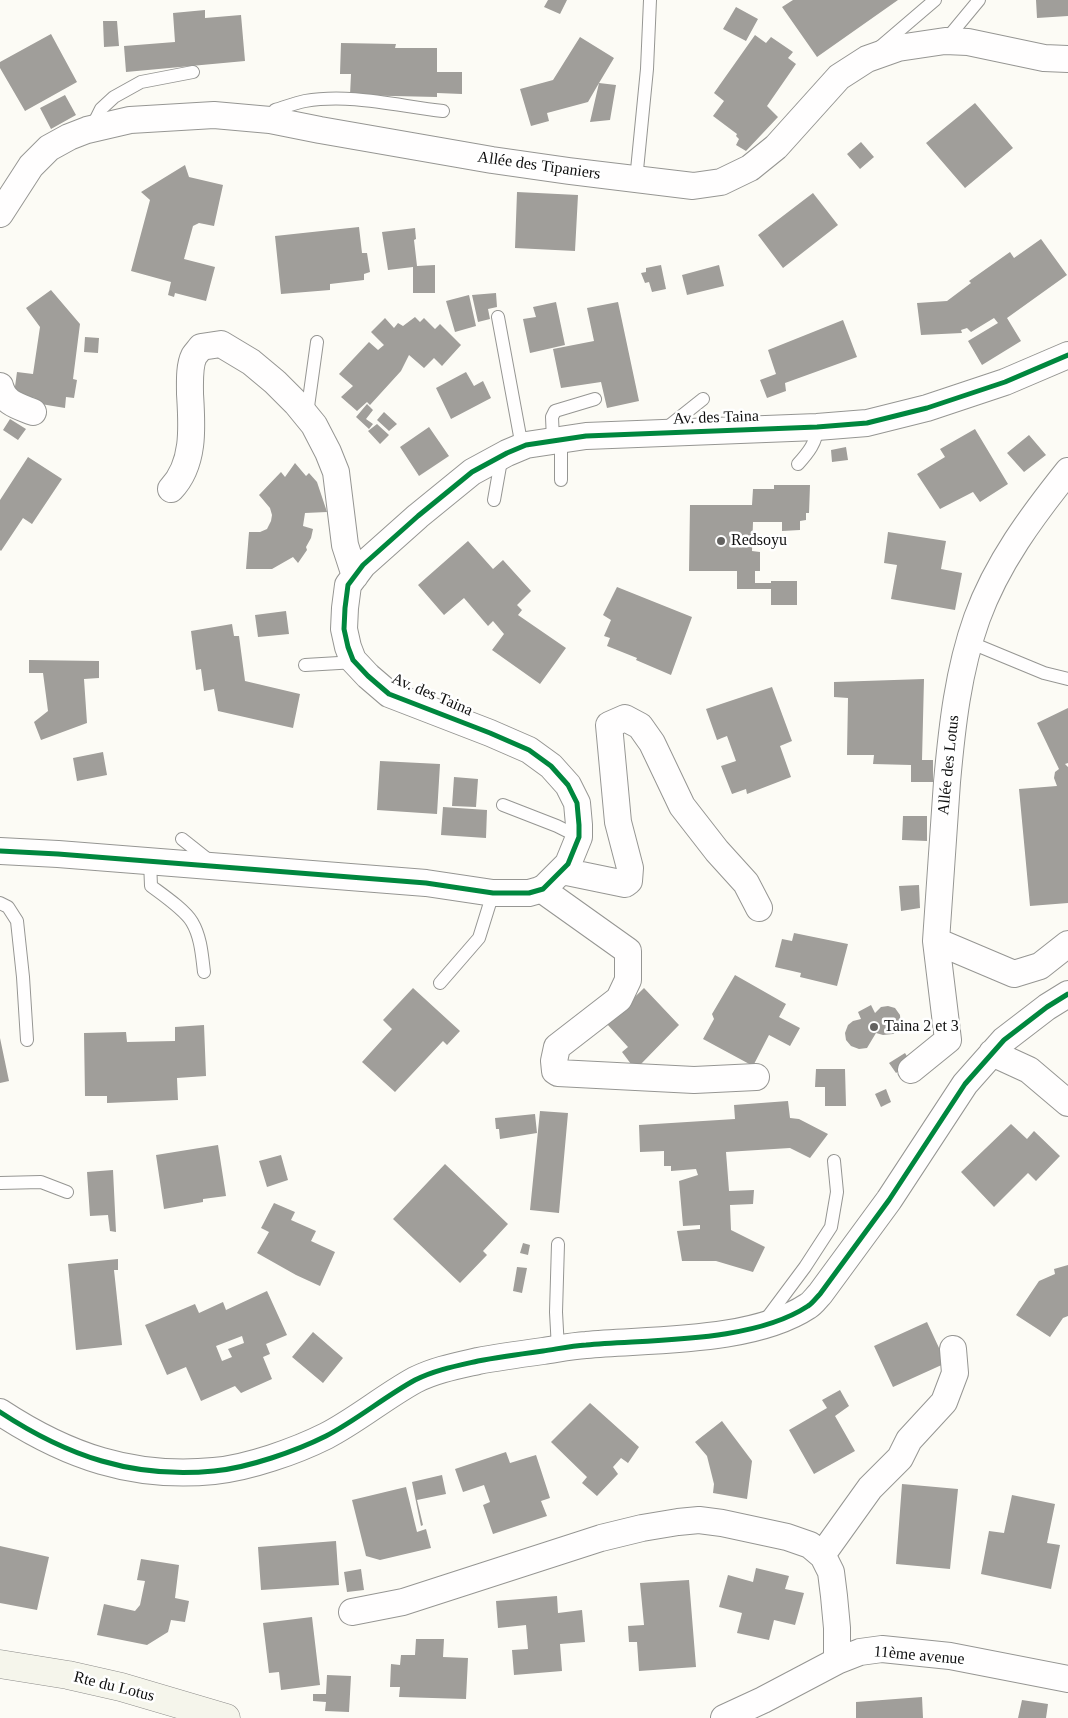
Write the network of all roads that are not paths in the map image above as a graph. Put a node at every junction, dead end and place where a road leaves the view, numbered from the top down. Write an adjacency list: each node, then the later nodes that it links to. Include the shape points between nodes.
1 (650, 0): 11 (lane)
2 (935, 0): 5 (lane)
3 (979, 0): 4 (lane)
4 (945, 41): 5 (street, Allée des Tipaniers, via 898,48); 6 (street, Allée des Tipaniers)
5 (867, 59): 11 (street, Allée des Tipaniers, via 839,77 776,147 743,171 721,182 693,186)
6 (1068, 59)
7 (193, 72): 10 (lane, via 141,82 114,97 101,109)
8 (443, 112): 9 (lane, via 332,99 304,101 275,110)
9 (270, 120): 10 (street, Allée des Tipaniers, via 184,116 130,120); 11 (street, Allée des Tipaniers, via 492,160)
10 (92, 128): 12 (street, Allée des Tipaniers, via 49,148 31,166)
11 (636, 180)
12 (0, 214)
13 (498, 317): 24 (lane)
14 (317, 342): 20 (lane)
15 (1068, 356): 21 (street, Av. des Taina, via 927,408 867,423)
16 (0, 386): 19 (street, via 9,402)
17 (595, 399): 23 (lane, via 555,411 552,417)
18 (704, 399): 22 (lane)
19 (33, 412)
20 (306, 416): 28 (street, via 275,382 245,358 220,344 201,347 193,357 190,381 192,420 189,457 178,482); 30 (street, via 314,425 336,472 345,545)
21 (817, 427): 22 (street, Av. des Taina); 25 (lane, via 817,435 809,451)
22 (660, 432): 23 (street, Av. des Taina)
23 (557, 440): 24 (street, Av. des Taina); 27 (lane)
24 (512, 451): 29 (lane); 30 (street, Av. des Taina, via 472,472 362,565)
25 (798, 464)
26 (1068, 471): 31 (street, Allée des Lotus, via 1011,548 991,585)
27 (562, 480)
28 (171, 489)
29 (494, 500)
30 (355, 576): 32 (street, Av. des Taina, via 348,585 344,629)
31 (970, 642): 34 (lane, via 1044,673); 46 (street, Allée des Lotus, via 959,684 951,738)
32 (356, 662): 33 (lane); 36 (street, Av. des Taina, via 389,694 529,750 551,766 568,784 577,803)
33 (305, 665)
34 (1068, 679)
35 (503, 805): 36 (lane)
36 (579, 837): 41 (street, Av. des Taina)
37 (182, 839): 40 (lane)
38 (0, 851): 39 (street)
39 (150, 861): 40 (street); 48 (lane, via 151,886 192,922 200,944)
40 (217, 867): 43 (street, via 426,883)
41 (562, 871): 42 (street, Av. des Taina); 45 (street, via 625,884 629,881 630,868 618,822 609,725 625,718 640,726 652,743 682,806 746,883)
42 (541, 889): 43 (street, via 530,893); 54 (street, via 628,951 628,980 619,999 557,1047 554,1061 558,1073 694,1080)
43 (493, 893): 49 (lane, via 479,938)
44 (0, 903): 51 (lane, via 8,907 17,921)
45 (759, 908)
46 (936, 941): 47 (street, via 1014,974 1040,966); 53 (street, Allée des Lotus, via 948,1040)
47 (1068, 944)
48 (204, 972)
49 (440, 983)
50 (1068, 994): 52 (street, via 1004,1040)
51 (27, 1040)
52 (992, 1053): 55 (street, via 1030,1070); 60 (street, via 965,1084 889,1200 820,1294 809,1306)
53 (911, 1070)
54 (756, 1077)
55 (1068, 1103)
56 (834, 1161): 60 (lane, via 837,1192 830,1227 805,1268)
57 (0, 1184): 58 (lane, via 41,1182)
58 (67, 1192)
59 (558, 1244): 61 (lane)
60 (761, 1326): 61 (street, via 696,1337)
61 (558, 1349): 63 (street, via 441,1369 417,1379 326,1436 292,1451 215,1471 166,1473 109,1464 51,1442)
62 (953, 1349): 64 (street, via 955,1373 944,1402 908,1440 900,1458 870,1488)
63 (0, 1412)
64 (822, 1555): 65 (street, via 810,1545 779,1535 699,1520 678,1522 601,1538 403,1602); 66 (street, via 830,1572 834,1596)
65 (352, 1612)
66 (837, 1661): 68 (street, 11ème avenue, via 860,1652 882,1650 950,1656); 70 (street, 11ème avenue)
67 (0, 1664): 69 (main road, Rte du Lotus, via 121,1687)
68 (1068, 1679)
69 (226, 1718)
70 (724, 1718)

